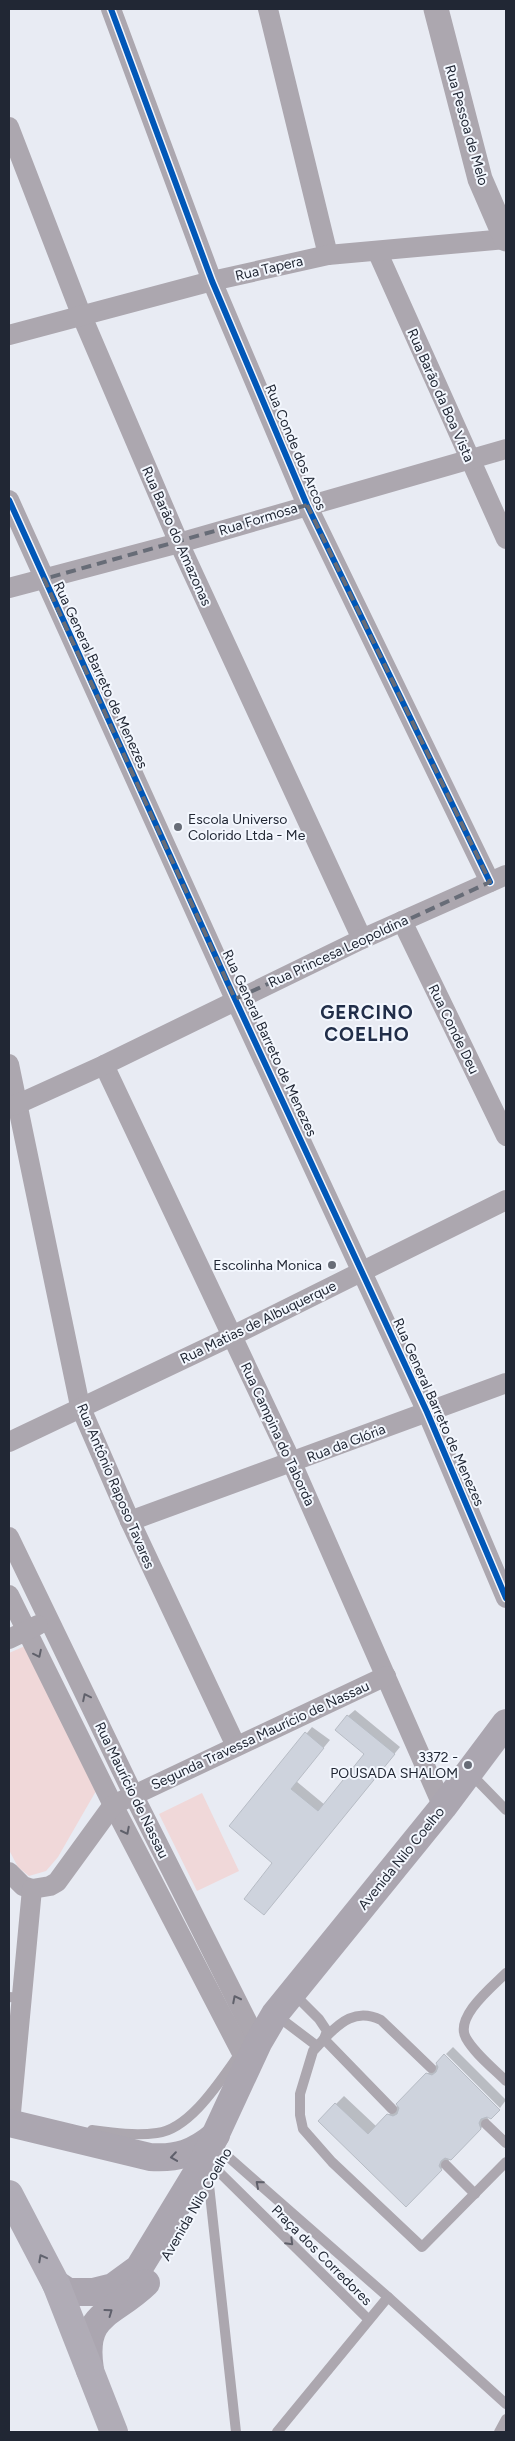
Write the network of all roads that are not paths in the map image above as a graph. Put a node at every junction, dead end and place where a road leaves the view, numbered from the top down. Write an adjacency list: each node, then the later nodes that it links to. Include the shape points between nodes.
1 (111, 9): 8 (street, Rua Conde dos Arcos)
2 (268, 9): 7 (street)
3 (436, 9): 5 (street, Rua Pessoa de Melo, via 480,179)
4 (9, 127): 9 (street, Rua Barão do Amazonas)
5 (506, 239): 6 (street, Rua Tapera)
6 (377, 251): 7 (street, Rua Tapera); 12 (street, Rua Barão da Boa Vista)
7 (328, 255): 8 (street, Rua Tapera)
8 (212, 281): 9 (street, Rua Tapera); 14 (street, Rua Conde dos Arcos)
9 (80, 314): 10 (street, Rua Tapera); 16 (street, Rua Barão do Amazonas)
10 (9, 335)
11 (506, 449): 12 (street, Rua Formosa)
12 (469, 459): 14 (street, Rua Formosa); 15 (street, Rua Barão da Boa Vista)
13 (9, 500): 17 (street, Rua General Barreto de Menezes)
14 (307, 505): 16 (street, Rua Formosa); 19 (street, Rua Conde dos Arcos)
15 (506, 539)
16 (179, 543): 17 (street, Rua Formosa); 21 (street, Rua Barão do Amazonas)
17 (44, 579): 18 (street, Rua Formosa); 22 (street, Rua General Barreto de Menezes)
18 (9, 588)
19 (498, 878): 20 (street, Rua Princesa Leopoldina)
20 (402, 921): 21 (street, Rua Princesa Leopoldina); 26 (street, Rua Conde Deu)
21 (362, 939): 22 (street, Rua Princesa Leopoldina)
22 (235, 999): 24 (street, Rua Princesa Leopoldina); 28 (street, Rua General Barreto de Menezes)
23 (9, 1064): 25 (street, Rua Antônio Raposo Tavares)
24 (104, 1065): 25 (street, Rua Princesa Leopoldina); 29 (street, Rua Campina do Taborda)
25 (13, 1105): 31 (street, Rua Antônio Raposo Tavares)
26 (506, 1136)
27 (506, 1200): 28 (street, Rua Matias de Albuquerque)
28 (363, 1272): 29 (street, Rua Matias de Albuquerque); 32 (street, Rua General Barreto de Menezes)
29 (232, 1336): 31 (street, Rua Matias de Albuquerque); 34 (street, Rua Campina do Taborda)
30 (506, 1383): 32 (street, Rua da Glória)
31 (80, 1406): 33 (street, Rua Matias de Albuquerque); 35 (street, Rua Antônio Raposo Tavares)
32 (427, 1412): 34 (street, Rua da Glória); 38 (street, Rua General Barreto de Menezes)
33 (9, 1442)
34 (292, 1463): 35 (street, Rua da Glória); 41 (street, Rua Campina do Taborda)
35 (130, 1521): 43 (street, Rua Antônio Raposo Tavares)
36 (9, 1536): 39 (street, Rua Maurício de Nassau)
37 (9, 1595): 40 (street, Rua Maurício de Nassau)
38 (506, 1598)
39 (49, 1620): 40 (street); 45 (street, Rua Maurício de Nassau, one-way to 39)
40 (18, 1634): 46 (street, Rua Maurício de Nassau, one-way to 46)
41 (386, 1676): 43 (street, Segunda Travessa Maurício de Nassau); 47 (street, Rua Campina do Taborda)
42 (506, 1723): 44 (main road, Avenida Nilo Coelho)
43 (236, 1746): 45 (street, Segunda Travessa Maurício de Nassau)
44 (469, 1771): 47 (main road, Avenida Nilo Coelho); 48 (lane)
45 (133, 1794): 46 (street, Segunda Travessa Maurício de Nassau); 56 (street, Rua Maurício de Nassau, one-way to 45)
46 (113, 1805): 50 (street, via 56,1882); 56 (street, Rua Maurício de Nassau, one-way to 56)
47 (443, 1808): 52 (main road, Avenida Nilo Coelho)
48 (506, 1810)
49 (9, 1872): 50 (street, via 23,1886)
50 (32, 1889): 53 (street)
51 (506, 1973): 58 (lane, via 466,2017 463,2028 470,2044)
52 (292, 1992): 54 (main road, Avenida Nilo Coelho); 55 (lane, via 327,2031)
53 (15, 1998): 60 (street)
54 (275, 2014): 55 (lane); 56 (main road, Avenida Nilo Coelho); 64 (main road, Avenida Nilo Coelho, via 247,2102)
55 (320, 2043): 57 (lane, via 347,2018 374,2016); 59 (lane); 68 (lane, via 313,2051 300,2094 300,2115 303,2129 332,2162 422,2248)
56 (249, 2053): 62 (lane, via 176,2127 159,2133 126,2134); 64 (main road, Avenida Nilo Coelho)
57 (430, 2068)
58 (506, 2081)
59 (392, 2109)
60 (12, 2118): 64 (main road, Avenida Nilo Coelho, one-way to 60, via 196,2150 184,2156 150,2157)
61 (486, 2124): 63 (lane)
62 (83, 2128)
63 (506, 2144)
64 (217, 2162): 69 (main road, Avenida Nilo Coelho, via 201,2166 139,2268 113,2287 93,2292 68,2292); 70 (lane, Praça dos Corredores, one-way to 64); 71 (lane, Praça dos Corredores, one-way to 71); 72 (main road, Avenida Nilo Coelho, one-way to 64, via 87,2349 95,2322 153,2277); 76 (lane)
65 (506, 2162): 68 (lane)
66 (446, 2166): 68 (lane)
67 (9, 2194): 69 (highway, one-way to 67)
68 (475, 2194)
69 (56, 2284): 72 (highway)
70 (388, 2296): 71 (lane); 73 (lane, Praça dos Corredores)
71 (368, 2319): 77 (lane, Praça dos Corredores)
72 (90, 2370): 75 (highway)
73 (506, 2404)
74 (506, 2419): 78 (lane)
75 (114, 2432)
76 (236, 2432)
77 (277, 2432)
78 (499, 2432)

